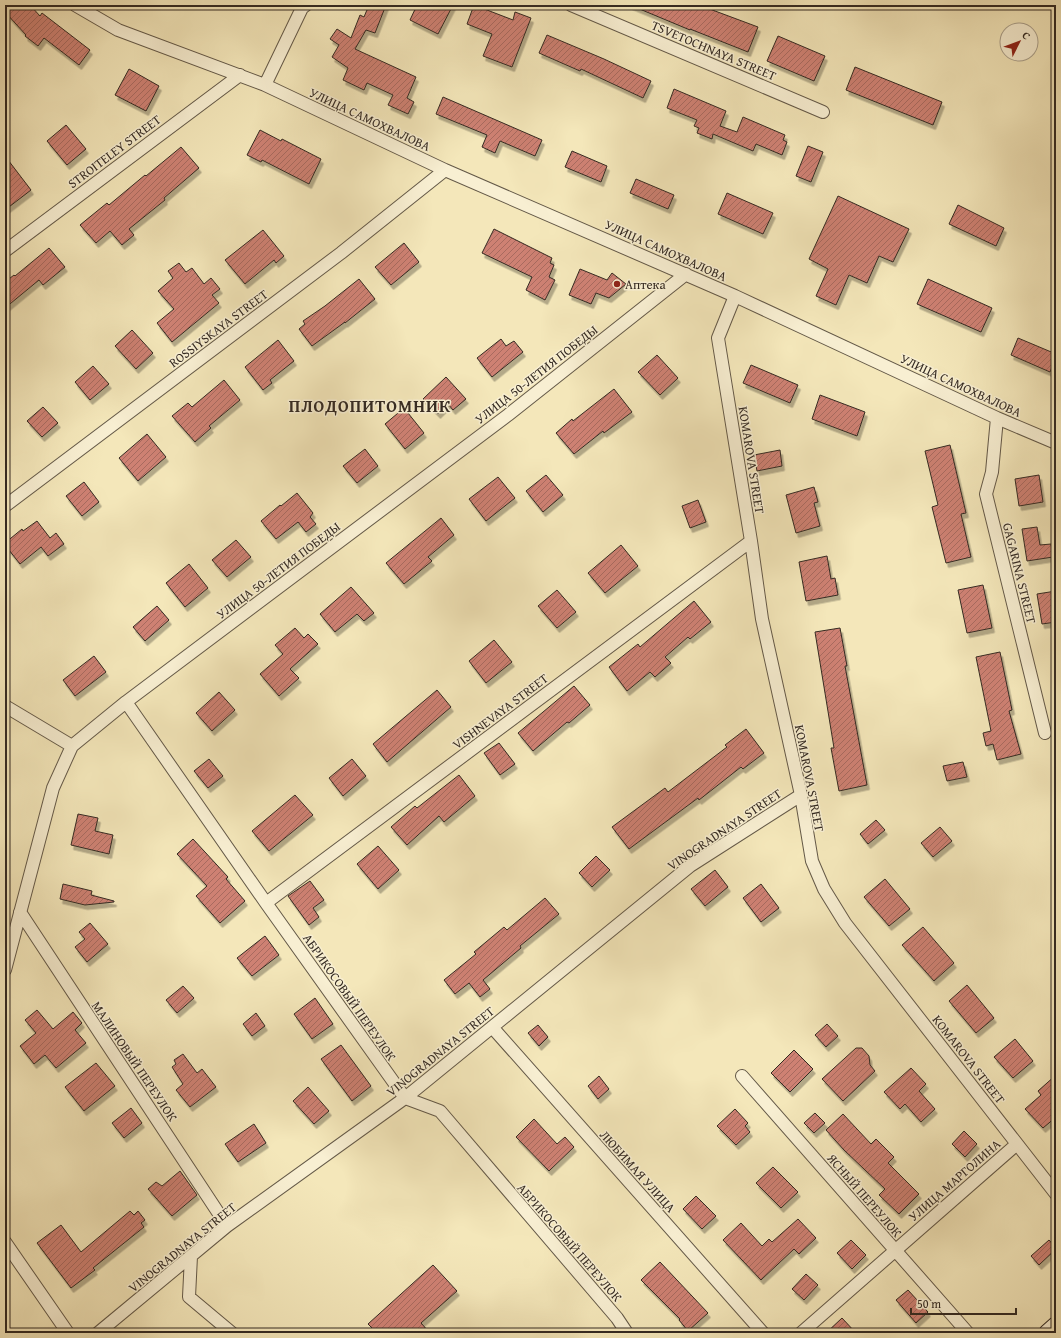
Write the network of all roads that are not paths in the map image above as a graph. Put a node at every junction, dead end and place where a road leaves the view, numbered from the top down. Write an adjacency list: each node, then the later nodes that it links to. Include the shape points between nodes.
1 (75, 5): 4 (street, УЛИЦА САМОХВАЛОВА, via 118,30)
2 (306, 5): 5 (street, via 302,8)
3 (571, 5): 6 (street, TSVETOCHNAYA STREET)
4 (240, 75): 5 (street, УЛИЦА САМОХВАЛОВА); 8 (street, STROITELEY STREET)
5 (265, 85): 7 (street, УЛИЦА САМОХВАЛОВА)
6 (824, 112)
7 (445, 170): 9 (street, УЛИЦА САМОХВАЛОВА); 13 (street, ROSSIYSKAYA STREET, via 341,253)
8 (5, 251)
9 (686, 274): 10 (street, УЛИЦА САМОХВАЛОВА); 15 (street, УЛИЦА 50-ЛЕТИЯ ПОБЕДЫ, via 508,415)
10 (735, 296): 11 (street, УЛИЦА САМОХВАЛОВА); 14 (street, KOMAROVA STREET, via 718,338)
11 (997, 418): 12 (street, УЛИЦА САМОХВАЛОВА); 17 (street, GAGARINA STREET, via 992,472 986,494)
12 (1056, 443)
13 (5, 506)
14 (751, 541): 19 (street, KOMAROVA STREET, via 762,619); 20 (street, VISHNEVAYA STREET)
15 (126, 702): 18 (street, УЛИЦА 50-ЛЕТИЯ ПОБЕДЫ); 20 (street, АБРИКОСОВЫЙ ПЕРЕУЛОК)
16 (5, 706): 18 (street)
17 (1045, 733)
18 (72, 746): 21 (street, УЛИЦА 50-ЛЕТИЯ ПОБЕДЫ, via 53,788)
19 (801, 795): 23 (street, VINOGRADNAYA STREET, via 690,866); 26 (street, KOMAROVA STREET, via 812,861 824,889 845,923)
20 (266, 903): 25 (street, АБРИКОСОВЫЙ ПЕРЕУЛОК)
21 (20, 912): 22 (street, УЛИЦА 50-ЛЕТИЯ ПОБЕДЫ); 28 (street, МАЛИНОВЫЙ ПЕРЕУЛОК)
22 (5, 970)
23 (492, 1027): 25 (street, VINOGRADNAYA STREET); 37 (street, ЛЮБИМАЯ УЛИЦА)
24 (742, 1076): 30 (street, ЯСНЫЙ ПЕРЕУЛОК)
25 (405, 1098): 28 (street, VINOGRADNAYA STREET); 36 (street, АБРИКОСОВЫЙ ПЕРЕУЛОК, via 440,1111 617,1318)
26 (1017, 1144): 27 (street, KOMAROVA STREET); 30 (street, УЛИЦА МАРГОЛИНА)
27 (1056, 1194)
28 (227, 1226): 31 (street, VINOGRADNAYA STREET)
29 (5, 1242): 33 (street)
30 (895, 1251): 38 (street, УЛИЦА МАРГОЛИНА); 39 (street, ЯСНЫЙ ПЕРЕУЛОК)
31 (191, 1256): 34 (street, VINOGRADNAYA STREET); 35 (street, via 189,1297)
32 (1056, 1325): 40 (main road)
33 (68, 1333)
34 (98, 1333)
35 (232, 1333)
36 (627, 1333)
37 (763, 1333)
38 (801, 1333)
39 (968, 1333)
40 (1047, 1333)

